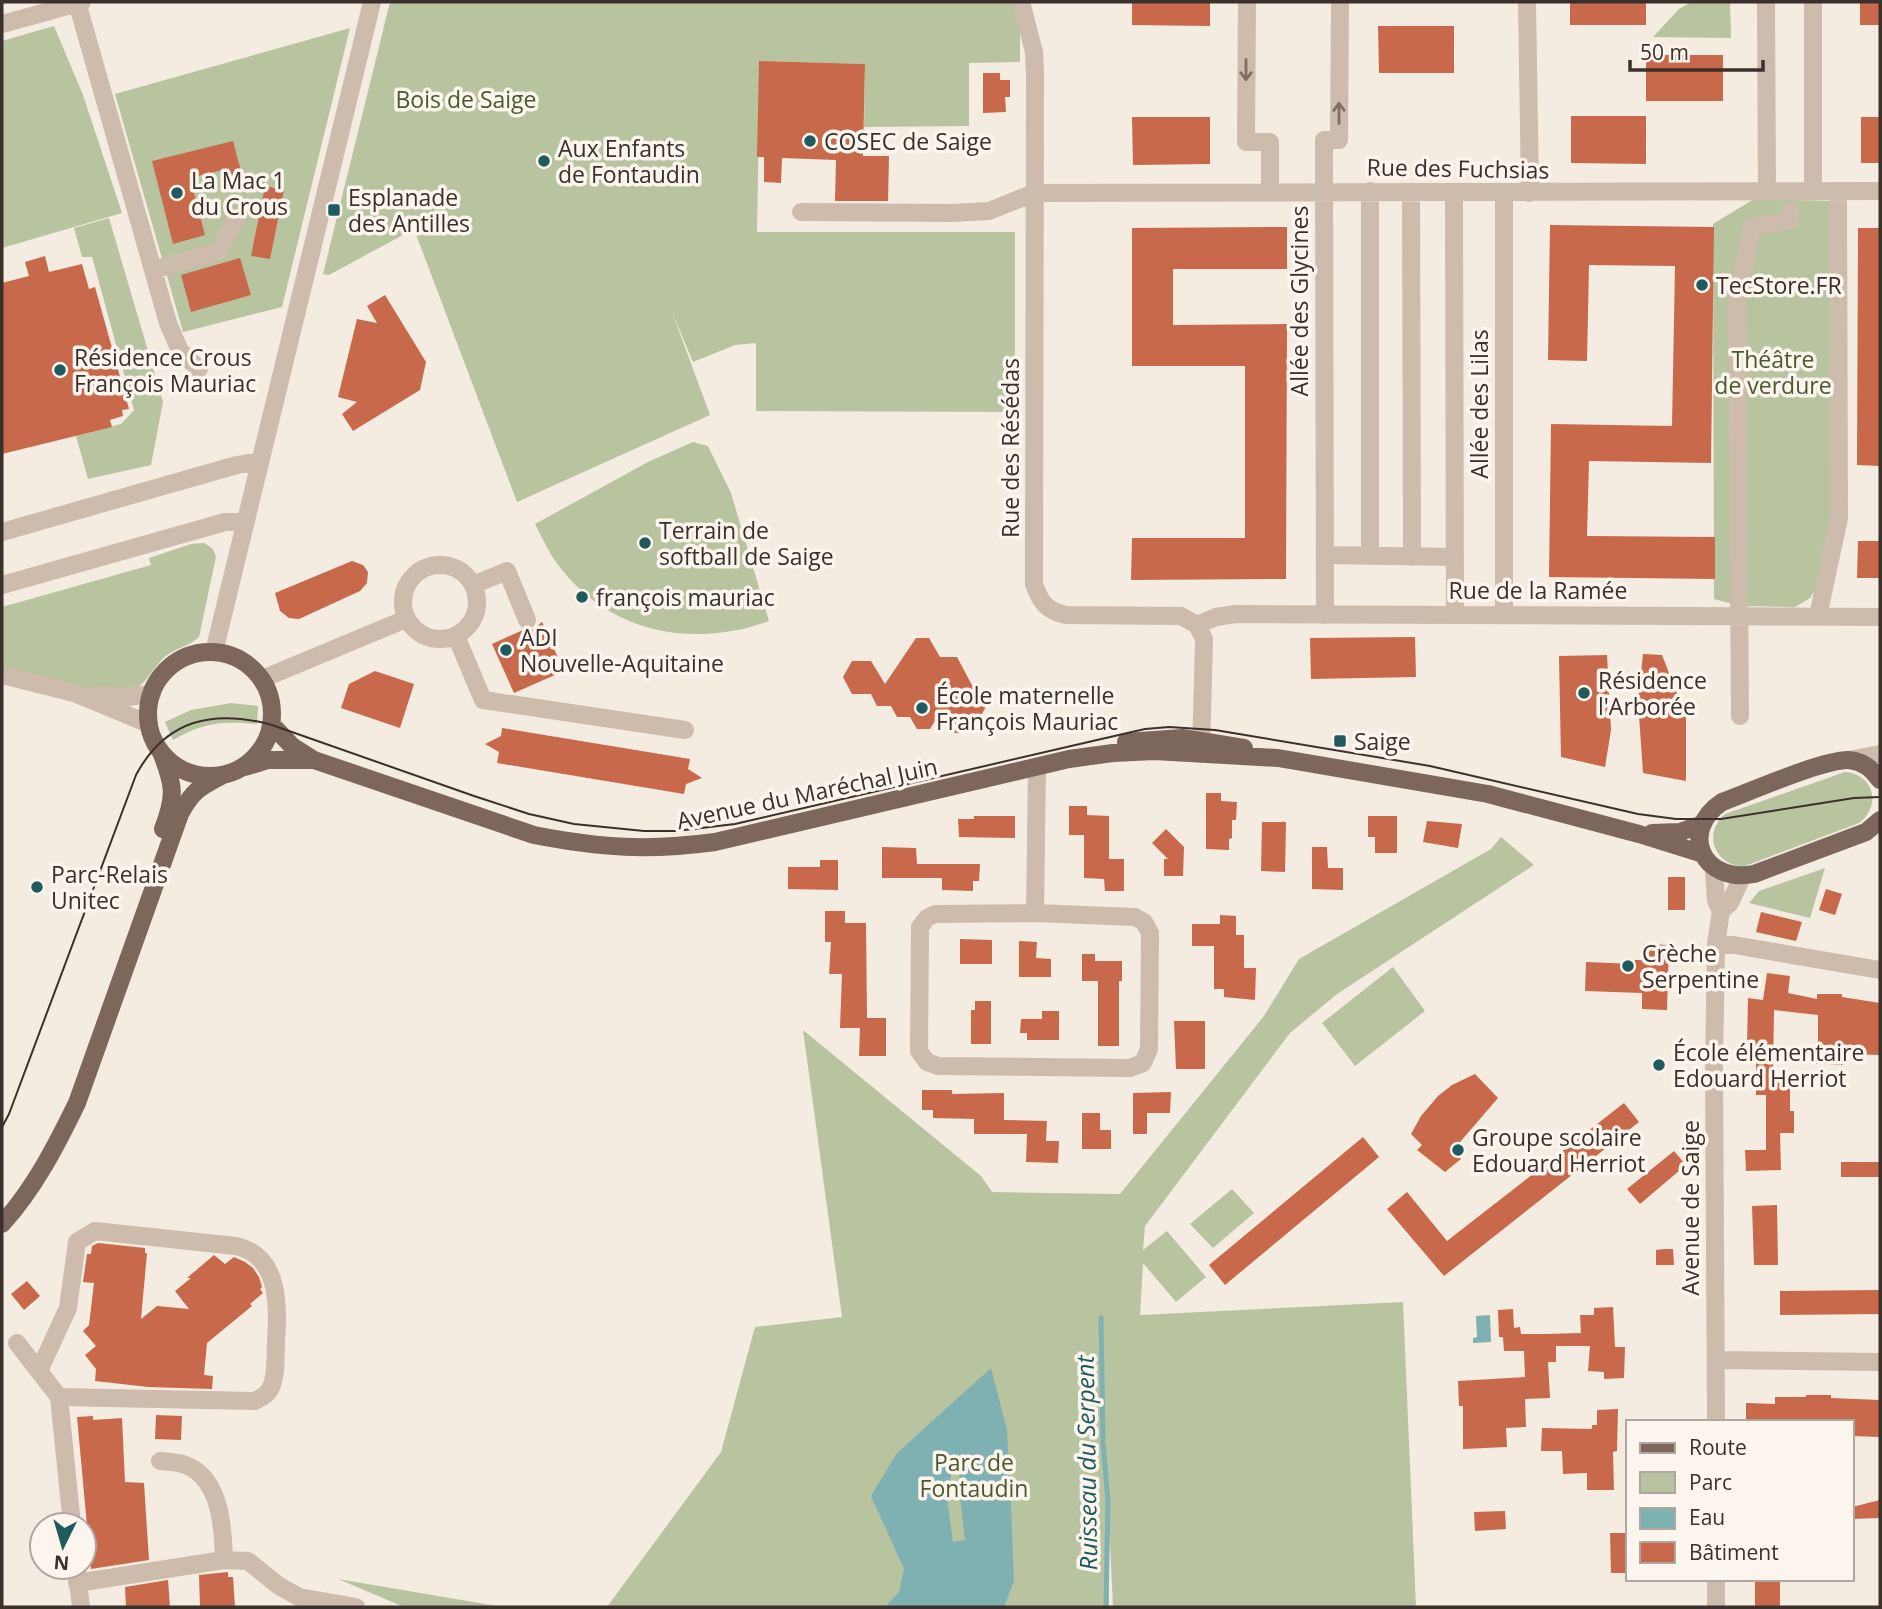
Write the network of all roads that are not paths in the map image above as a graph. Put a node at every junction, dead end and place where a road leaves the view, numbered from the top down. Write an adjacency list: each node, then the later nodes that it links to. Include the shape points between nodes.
1 (79, 2): 9 (street); 25 (street)
2 (372, 2): 27 (street)
3 (1021, 2): 19 (street, Rue des Résédas, via 1034,52)
4 (1247, 2): 10 (street, Allée des Glycines, one-way to 10, via 1246,142 1270,142)
5 (1339, 2): 11 (street, Allée des Glycines, one-way to 5, via 1324,140 1339,140)
6 (1527, 2): 21 (street)
7 (1766, 2): 13 (street)
8 (1813, 2): 14 (street)
9 (2, 24)
10 (1270, 191): 11 (street, Rue des Fuchsias); 19 (street, Rue des Fuchsias)
11 (1323, 191): 12 (street, Rue des Fuchsias); 30 (street, Allée des Glycines)
12 (1370, 191): 17 (street, Rue des Fuchsias); 31 (street)
13 (1767, 191): 14 (street, Rue des Fuchsias); 21 (street, Rue des Fuchsias)
14 (1812, 191): 15 (street, Rue des Fuchsias)
15 (1838, 191): 16 (street, Rue des Fuchsias); 40 (street, via 1839,519)
16 (1880, 191)
17 (1411, 192): 18 (street, Rue des Fuchsias); 32 (street)
18 (1454, 192): 20 (street, Rue des Fuchsias); 33 (street)
19 (1034, 193): 23 (street, via 989,211); 44 (street, Rue des Résédas, via 1034,584 1039,599 1066,615 1181,616)
20 (1504, 193): 21 (street, Rue des Fuchsias); 38 (street, Allée des Lilas)
21 (1530, 193)
22 (1790, 211): 39 (street, via 1790,220 1752,227 1737,302)
23 (801, 212)
24 (238, 216): 25 (street, via 219,251)
25 (153, 270): 26 (street, via 180,351)
26 (199, 369)
27 (260, 461): 28 (street); 29 (street)
28 (246, 522): 34 (street, via 188,531); 46 (street)
29 (2, 532)
30 (1325, 555): 31 (street); 36 (street, Allée des Glycines)
31 (1370, 556): 32 (street)
32 (1412, 556): 33 (street)
33 (1455, 557): 37 (street)
34 (2, 585)
35 (473, 585): 42 (street, via 450,566 425,567 407,583 402,607); 43 (street, via 507,571); 45 (street, via 476,612)
36 (1325, 615): 37 (street, Rue de la Ramée); 44 (street, Rue de la Ramée, via 1225,615)
37 (1455, 615): 38 (street, Rue de la Ramée)
38 (1504, 615): 39 (street, Rue de la Ramée)
39 (1738, 616): 40 (street, Rue de la Ramée); 51 (street)
40 (1818, 616): 41 (street, Rue de la Ramée)
41 (1880, 617)
42 (406, 619): 45 (street, via 422,635); 48 (street)
43 (527, 620)
44 (1197, 625): 55 (street, via 1203,639)
45 (456, 636): 54 (street, via 483,700)
46 (214, 652): 48 (main road, via 242,660); 50 (main road, via 177,661)
47 (2, 675): 49 (street)
48 (262, 679): 53 (main road, via 270,694)
49 (74, 693): 50 (street); 52 (street)
50 (152, 694): 52 (main road)
51 (1740, 716)
52 (149, 724): 56 (main road)
53 (272, 724): 58 (main road, Avenue du Maréchal Juin, via 292,746); 61 (main road, via 256,757)
54 (685, 730)
55 (1201, 746): 60 (main road, Avenue du Maréchal Juin, via 1159,738 1136,740); 66 (main road, Avenue du Maréchal Juin, via 1255,750 1278,758 1488,794)
56 (161, 752): 62 (main road, via 189,773); 74 (main road, via 173,790 169,813 67,1099)
57 (1880, 754): 59 (street)
58 (314, 760): 60 (main road, Avenue du Maréchal Juin, via 534,835 622,848 728,839); 61 (main road, Avenue du Maréchal Juin, via 268,760)
59 (1849, 760): 63 (main road, via 1869,767); 64 (main road, via 1722,802)
60 (1037, 767): 71 (street)
61 (242, 768): 62 (main road)
62 (223, 775): 75 (main road, via 198,788 180,814 77,1103 34,1183)
63 (1880, 780)
64 (1703, 824): 66 (main road, Avenue du Maréchal Juin, via 1680,832); 67 (main road, via 1699,839)
65 (1876, 830): 69 (main road)
66 (1639, 834): 67 (main road, Avenue du Maréchal Juin)
67 (1703, 854): 68 (main road)
68 (1714, 870): 69 (main road); 70 (street, Avenue de Saige)
69 (1742, 877): 70 (street, Avenue de Saige)
70 (1721, 911): 72 (street, Avenue de Saige)
71 (1035, 914): 71 (street, via 935,914 926,918 920,927 919,1051 927,1062 938,1066 1130,1068 1143,1063 1149,1049 1150,933 1144,922 1135,917)
72 (1716, 944): 73 (street); 77 (street, Avenue de Saige)
73 (1880, 970)
74 (2, 1206)
75 (2, 1224)
76 (17, 1343): 79 (street)
77 (1716, 1360): 78 (street); 81 (street, Avenue de Saige)
78 (1880, 1363)
79 (39, 1371): 80 (street); 80 (street, via 68,1308 77,1242 88,1234 95,1231 236,1246 248,1249 265,1266 278,1308 275,1372 266,1395 255,1401)
80 (60, 1397): 83 (street)
81 (1716, 1420)
82 (160, 1461): 84 (street, via 185,1464 211,1487 223,1533)
83 (71, 1511)
84 (224, 1560): 85 (street); 89 (street, via 248,1561 299,1597)
85 (98, 1573)
86 (78, 1581): 88 (street)
87 (1716, 1581): 90 (street)
88 (81, 1607)
89 (356, 1607)
90 (1716, 1607)

